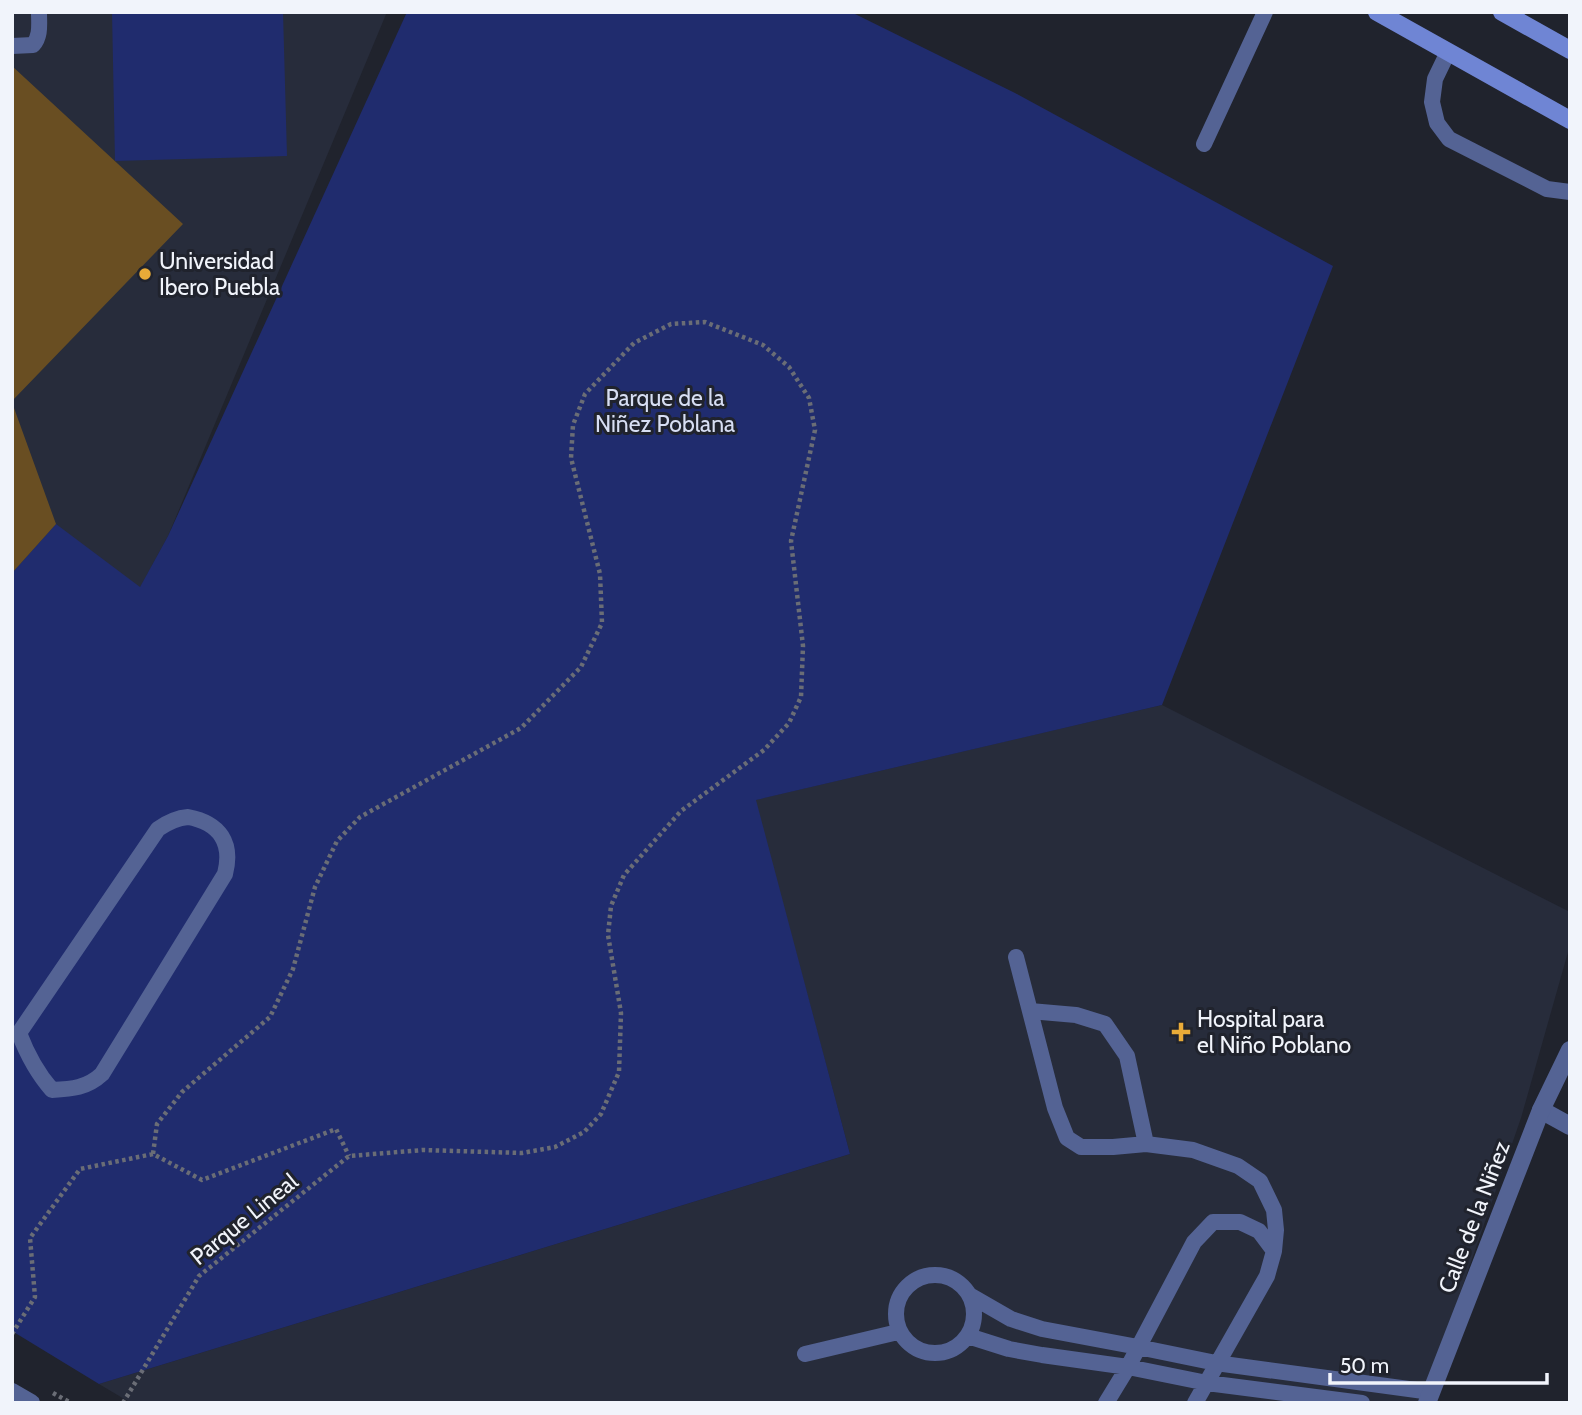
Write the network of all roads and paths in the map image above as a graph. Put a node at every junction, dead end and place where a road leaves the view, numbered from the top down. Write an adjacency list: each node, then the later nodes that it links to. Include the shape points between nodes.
1 (39, 12): 5 (lane, via 38,40 33,45)
2 (1265, 12): 9 (lane)
3 (1377, 12): 7 (main road)
4 (1502, 12): 6 (main road)
5 (12, 46)
6 (1570, 50)
7 (1448, 52): 8 (main road); 10 (lane, via 1435,79 1432,102 1437,123 1449,139 1546,189)
8 (1570, 120)
9 (1204, 144)
10 (1570, 192)
11 (1016, 957): 12 (lane)
12 (1030, 1011): 17 (lane, via 1076,1015 1105,1024 1127,1056); 17 (lane, via 1067,1138 1082,1147)
13 (19, 1033): 13 (lane, via 158,829 188,817 218,831 228,852 225,874 102,1074 84,1086 52,1090)
14 (1570, 1050): 15 (street, Calle de la Niñez)
15 (1541, 1111): 16 (street); 32 (street, Calle de la Niñez)
16 (1570, 1126)
17 (1146, 1144): 20 (lane, via 1193,1150 1238,1166 1260,1181 1274,1210)
18 (153, 1154): 19 (path, via 202,1180 336,1129); 19 (path, via 157,1124 182,1092 270,1017 293,969 315,887 337,841 360,817 521,728 581,667 602,623 600,574 571,458 573,425 585,394 634,342 671,324 705,322 763,345 789,367 808,398 815,430 790,541 803,646 801,697 789,723 764,750 681,811 624,875 611,906 608,935 621,1013 619,1072 601,1114 584,1132 555,1147 522,1153 424,1150); 23 (path, via 80,1169 30,1238 35,1297)
19 (349, 1156): 35 (path, Parque Lineal, via 199,1276)
20 (1274, 1251): 25 (lane, via 1259,1231 1240,1222 1213,1222 1194,1242); 27 (lane, via 1267,1276)
21 (971, 1296): 22 (lane, via 957,1281 937,1274 917,1278 901,1293 894,1312); 24 (lane, via 975,1317); 25 (lane, via 1011,1319 1042,1329)
22 (898, 1332): 24 (lane, via 912,1348 932,1354 953,1350); 26 (lane)
23 (12, 1334)
24 (968, 1336): 28 (lane, via 1009,1349)
25 (1138, 1347): 27 (lane); 28 (lane)
26 (805, 1354)
27 (1216, 1363): 29 (lane); 30 (lane)
28 (1128, 1367): 30 (lane); 36 (lane)
29 (1325, 1378): 32 (lane); 33 (lane)
30 (1207, 1383): 33 (lane); 37 (lane)
31 (12, 1392): 34 (street)
32 (1429, 1398)
33 (1313, 1400): 38 (lane)
34 (31, 1403)
35 (122, 1403)
36 (1107, 1403)
37 (1195, 1403)
38 (1362, 1403)

